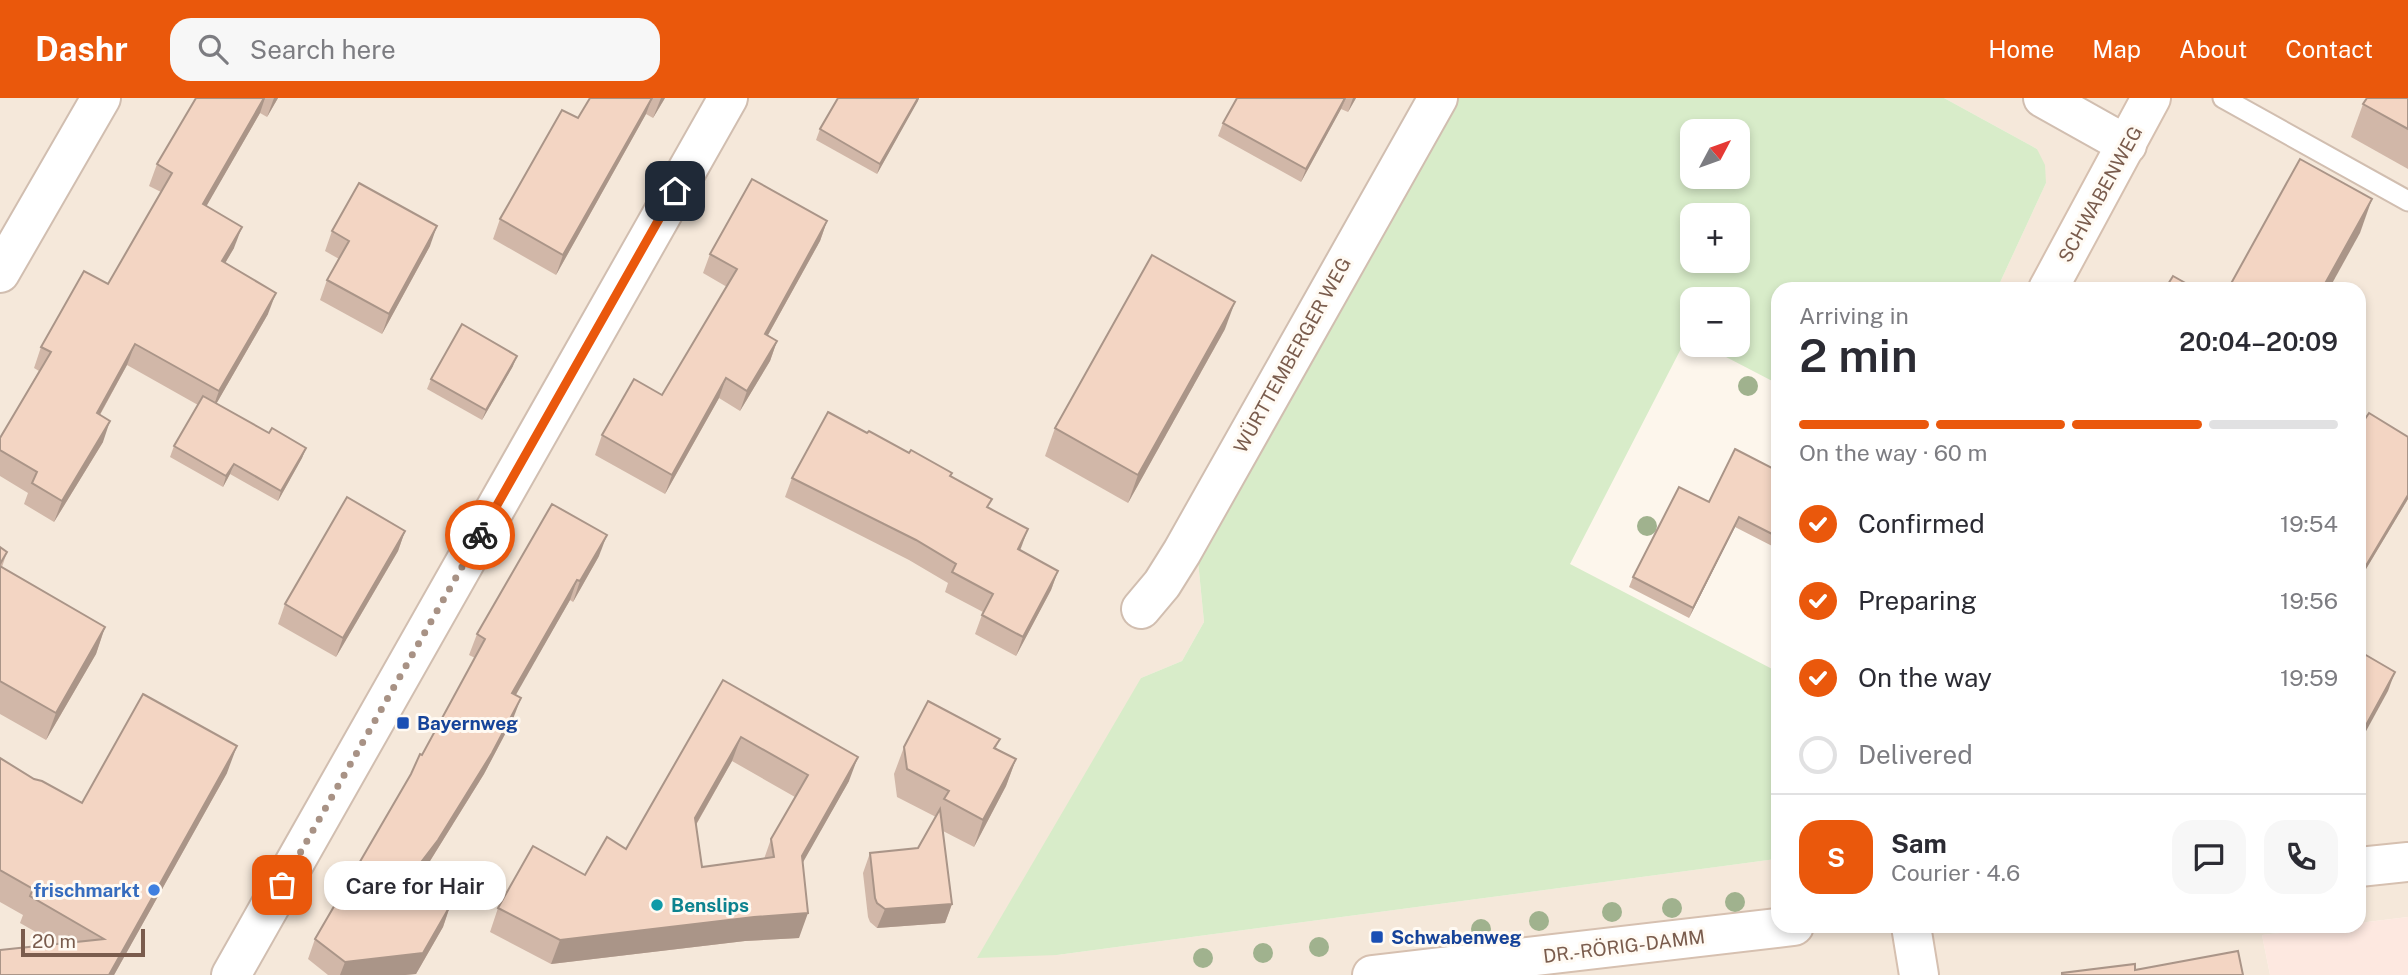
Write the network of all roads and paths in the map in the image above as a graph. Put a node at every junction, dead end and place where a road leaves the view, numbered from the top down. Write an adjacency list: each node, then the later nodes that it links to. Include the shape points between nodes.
1 (101, 98): 9 (street)
2 (728, 98): 16 (street)
3 (1438, 98): 11 (street, WÜRTTEMBERGER WEG, via 1182,552)
4 (2043, 98): 7 (street)
5 (2151, 98): 7 (street, SCHWABENWEG)
6 (2223, 98): 8 (lane)
7 (2127, 145): 10 (street, SCHWABENWEG)
8 (2408, 201)
9 (0, 272)
10 (2052, 282)
11 (1141, 609)
12 (2408, 862): 13 (street)
13 (2366, 866)
14 (1771, 929): 17 (street, DR.-RÖRIG-DAMM)
15 (1912, 933): 18 (street)
16 (231, 975)
17 (1372, 975)
18 (1919, 975)

